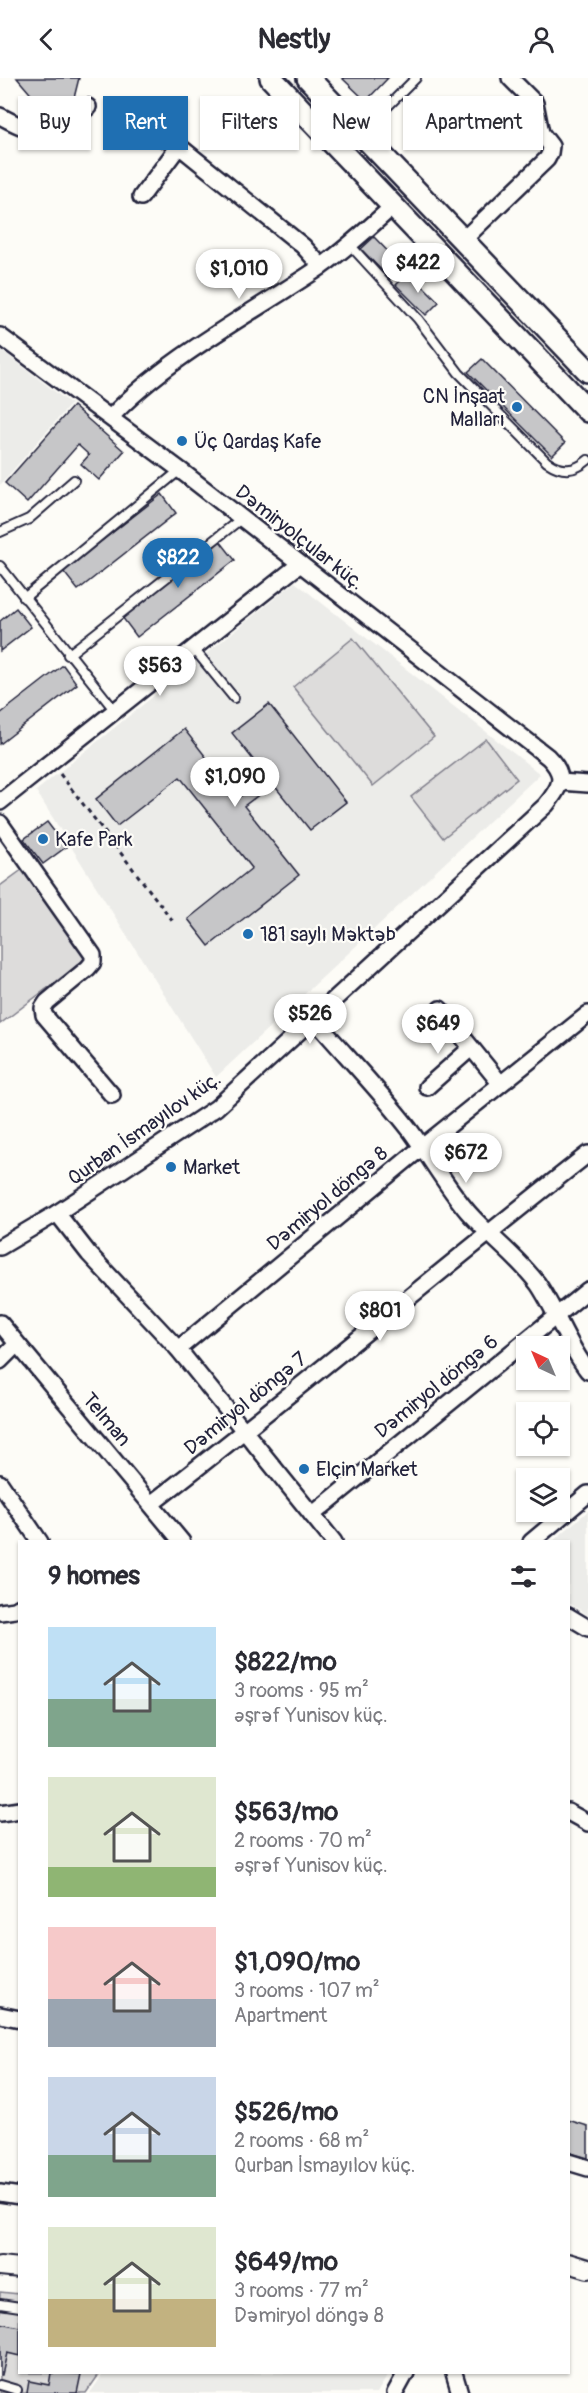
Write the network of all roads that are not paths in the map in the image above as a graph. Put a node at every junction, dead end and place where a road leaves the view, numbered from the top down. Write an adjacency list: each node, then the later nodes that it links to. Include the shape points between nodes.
1 (271, 78): 13 (main road)
2 (308, 78): 5 (main road)
3 (416, 78): 6 (lane)
4 (510, 78): 14 (street, via 535,103 550,153)
5 (325, 96)
6 (391, 103)
7 (0, 116): 8 (street)
8 (18, 124)
9 (175, 150): 12 (street)
10 (183, 150): 16 (street, via 303,246)
11 (376, 150): 14 (main road)
12 (141, 197)
13 (392, 207): 15 (street); 19 (main road)
14 (462, 240): 18 (main road)
15 (350, 245): 16 (street); 22 (lane, via 418,319 459,374 547,462 568,470)
16 (321, 266): 21 (street, via 156,376)
17 (0, 336): 21 (street, Dəmiryolçular küç.)
18 (586, 365)
19 (578, 390): 20 (main road)
20 (588, 411)
21 (111, 417): 23 (street, Dəmiryolçular küç.)
22 (588, 460)
23 (180, 470): 25 (street, Dəmiryolçular küç.); 29 (lane)
24 (74, 480): 26 (lane, via 28,519)
25 (242, 518): 27 (street, Dəmiryolçular küç.); 31 (lane)
26 (0, 532)
27 (300, 564): 30 (street); 34 (street, Dəmiryolçular küç., via 548,757 558,769)
28 (0, 566): 29 (lane)
29 (24, 598): 31 (lane)
30 (194, 649): 32 (lane); 33 (street)
31 (68, 655): 33 (lane)
32 (234, 698)
33 (116, 712): 36 (street)
34 (560, 782): 35 (street); 40 (street, Qurban İsmayılov küç., via 546,806)
35 (588, 784)
36 (0, 802)
37 (0, 823): 44 (street, via 93,955 88,968 43,1008 44,1015)
38 (440, 1009): 41 (street)
39 (588, 1014): 42 (street, Dəmiryol döngə 8)
40 (314, 1019): 45 (street); 47 (street, Qurban İsmayılov küç., via 209,1113)
41 (471, 1048): 42 (street); 43 (street)
42 (500, 1083): 45 (street, Dəmiryol döngə 8)
43 (427, 1087)
44 (112, 1095)
45 (421, 1148): 48 (street, via 464,1207); 54 (street, Dəmiryol döngə 8)
46 (588, 1154): 48 (street, Dəmiryol döngə 7)
47 (57, 1213): 49 (street, Qurban İsmayılov küç.); 54 (street, via 89,1254)
48 (489, 1232): 51 (street, via 537,1283); 57 (street, Dəmiryol döngə 7)
49 (0, 1247)
50 (588, 1290): 51 (street, Dəmiryol döngə 6)
51 (556, 1315): 56 (street); 61 (street, Dəmiryol döngə 6)
52 (0, 1323): 53 (street, Telman)
53 (17, 1344): 55 (street); 60 (street, Telman)
54 (178, 1349): 57 (street)
55 (0, 1361)
56 (588, 1371)
57 (246, 1431): 60 (street, Dəmiryol döngə 7); 61 (street)
58 (0, 1483): 62 (street)
59 (588, 1494): 65 (street)
60 (151, 1504): 63 (street, Telman)
61 (312, 1515): 64 (street)
62 (39, 1540)
63 (180, 1540)
64 (332, 1540)
65 (533, 1540)
66 (18, 1608): 67 (street)
67 (0, 1612)
68 (570, 1617): 69 (street)
69 (588, 1628)
70 (18, 1810): 71 (street)
71 (0, 1813)
72 (570, 1813): 73 (street)
73 (588, 1823)
74 (0, 2015): 75 (street)
75 (18, 2019)
76 (570, 2163): 77 (street)
77 (588, 2168)
78 (0, 2193): 79 (street)
79 (18, 2196)
80 (570, 2264): 83 (street)
81 (0, 2266): 82 (street)
82 (18, 2268)
83 (588, 2269)
84 (0, 2304): 85 (lane)
85 (18, 2307)
86 (405, 2374): 90 (street)
87 (454, 2374): 91 (street)
88 (0, 2385): 89 (lane)
89 (17, 2390)
90 (395, 2393)
91 (460, 2393)

